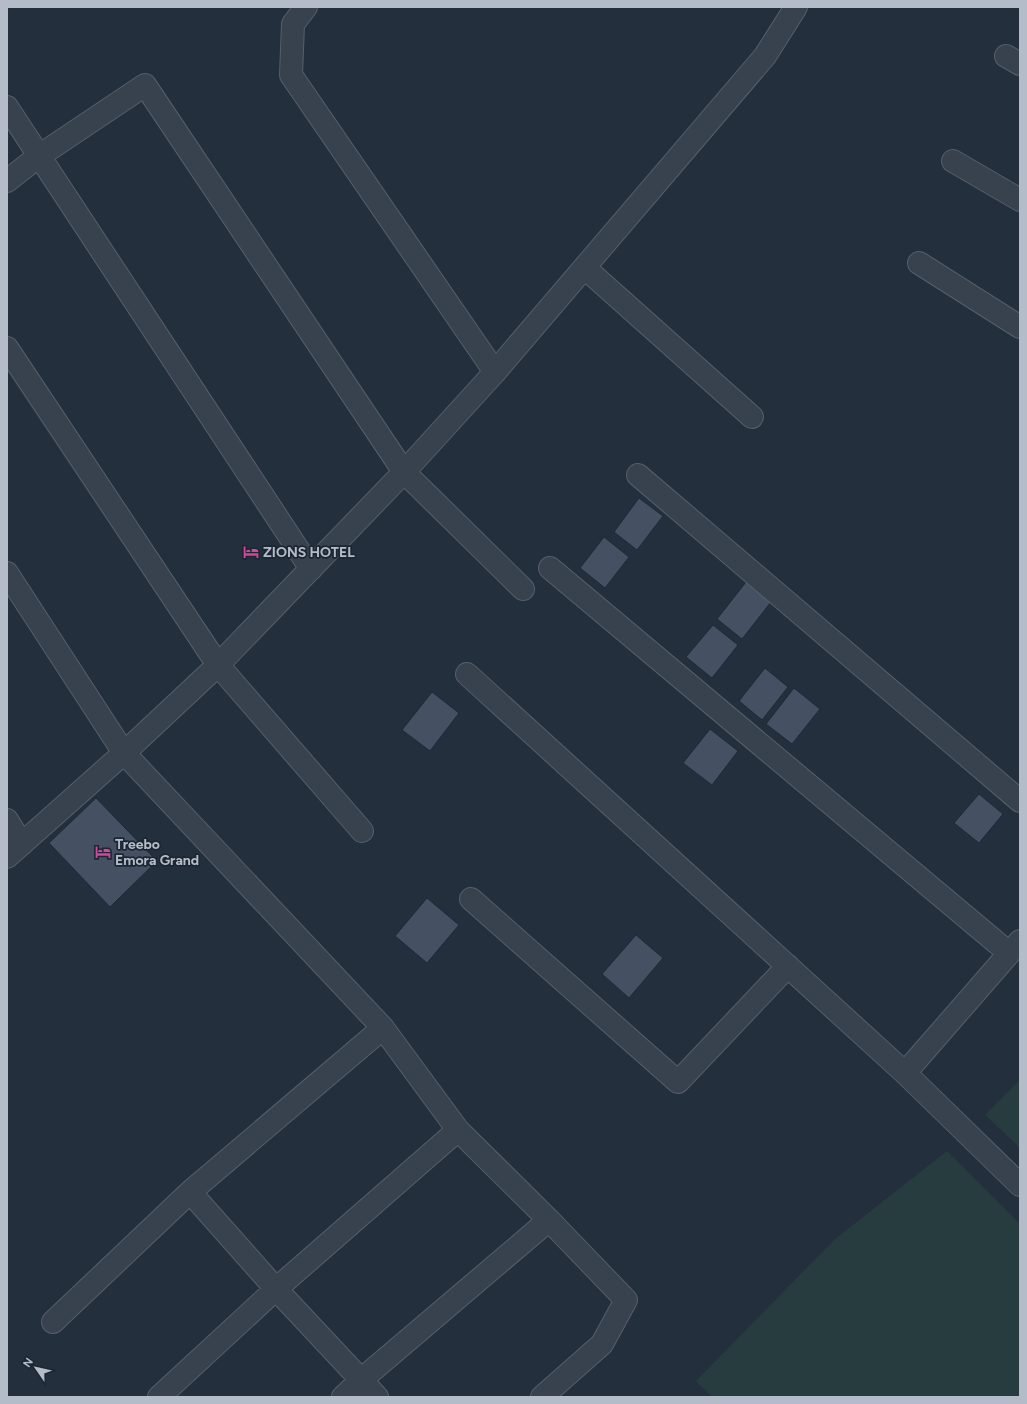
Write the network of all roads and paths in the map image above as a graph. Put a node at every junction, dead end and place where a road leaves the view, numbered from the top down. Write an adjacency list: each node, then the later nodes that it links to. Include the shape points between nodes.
1 (306, 7): 12 (street, via 294,24 291,75)
2 (796, 7): 9 (street, via 765,56)
3 (7, 107): 4 (street)
4 (39, 156): 6 (street); 14 (street, via 145,86); 17 (street)
5 (953, 161): 7 (street)
6 (7, 181)
7 (1020, 200)
8 (919, 263): 10 (street)
9 (584, 268): 12 (street); 13 (street)
10 (1020, 327)
11 (7, 348): 20 (street)
12 (495, 372): 14 (street)
13 (752, 417)
14 (404, 472): 17 (street); 19 (street)
15 (638, 475): 23 (street)
16 (550, 568): 28 (street)
17 (311, 569): 20 (street)
18 (7, 573): 22 (street)
19 (523, 589)
20 (218, 665): 22 (street); 25 (street)
21 (466, 674): 29 (street)
22 (124, 753): 26 (street); 30 (street)
23 (1020, 801)
24 (7, 820): 26 (street)
25 (362, 831)
26 (14, 850)
27 (471, 899): 29 (street, via 678,1082)
28 (1015, 947): 31 (street)
29 (788, 966): 31 (street)
30 (383, 1028): 32 (street); 34 (street)
31 (905, 1073): 33 (street)
32 (458, 1130): 35 (street); 36 (street)
33 (1020, 1185)
34 (190, 1192): 36 (street); 37 (street)
35 (549, 1220): 38 (street); 42 (street, via 626,1300 602,1344)
36 (276, 1289): 38 (street); 39 (street)
37 (53, 1322)
38 (361, 1380): 40 (street); 41 (street)
39 (159, 1397)
40 (343, 1397)
41 (377, 1397)
42 (542, 1397)

